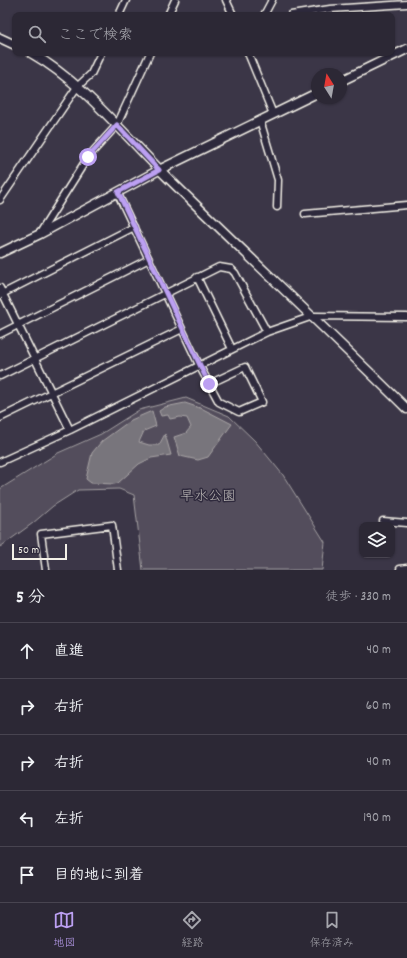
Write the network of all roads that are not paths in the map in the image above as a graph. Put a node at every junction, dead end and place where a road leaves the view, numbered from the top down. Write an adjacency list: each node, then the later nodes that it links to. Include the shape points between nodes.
1 (126, 0): 6 (street)
2 (175, 0): 7 (street)
3 (226, 0): 8 (street)
4 (272, 0): 9 (street)
5 (407, 4): 10 (street)
6 (120, 12)
7 (169, 12)
8 (232, 12)
9 (266, 12)
10 (310, 12)
11 (0, 38): 12 (street)
12 (12, 44)
13 (407, 49): 14 (street)
14 (395, 55)
15 (35, 56): 21 (street)
16 (100, 56): 21 (street, via 91,74)
17 (149, 56): 25 (street)
18 (249, 56): 23 (street)
19 (393, 56): 20 (street)
20 (347, 78)
21 (77, 86): 25 (street); 28 (street)
22 (311, 96): 23 (street)
23 (273, 114): 24 (street)
24 (260, 120): 26 (street); 30 (street, via 278,180)
25 (117, 125): 26 (street); 33 (street, via 88,157)
26 (159, 170): 27 (street); 39 (street)
27 (118, 192): 32 (street); 33 (street)
28 (0, 200)
29 (407, 205): 31 (street)
30 (277, 207)
31 (305, 214)
32 (134, 227): 35 (street); 37 (street)
33 (40, 234): 34 (street)
34 (0, 253)
35 (149, 258): 38 (street); 41 (street)
36 (197, 277): 38 (street); 43 (street, via 219,267 231,269 242,283); 45 (street)
37 (1, 292): 41 (street)
38 (165, 293): 42 (street); 46 (street)
39 (313, 316): 40 (street); 43 (street); 51 (street)
40 (407, 317)
41 (18, 325): 44 (street); 46 (street)
42 (182, 329): 47 (street); 50 (street)
43 (267, 332): 45 (street)
44 (0, 334)
45 (232, 349): 47 (street)
46 (35, 358): 48 (street); 50 (street)
47 (199, 365): 49 (street); 53 (street)
48 (0, 376)
49 (209, 384): 49 (street, via 219,402 239,412 262,402 245,367)
50 (52, 393): 52 (street); 53 (street)
51 (407, 409)
52 (0, 418)
53 (70, 430): 54 (street)
54 (0, 462)
55 (383, 521): 56 (street)
56 (407, 523)
57 (46, 570): 58 (street, via 41,534 112,525)
58 (117, 570)

